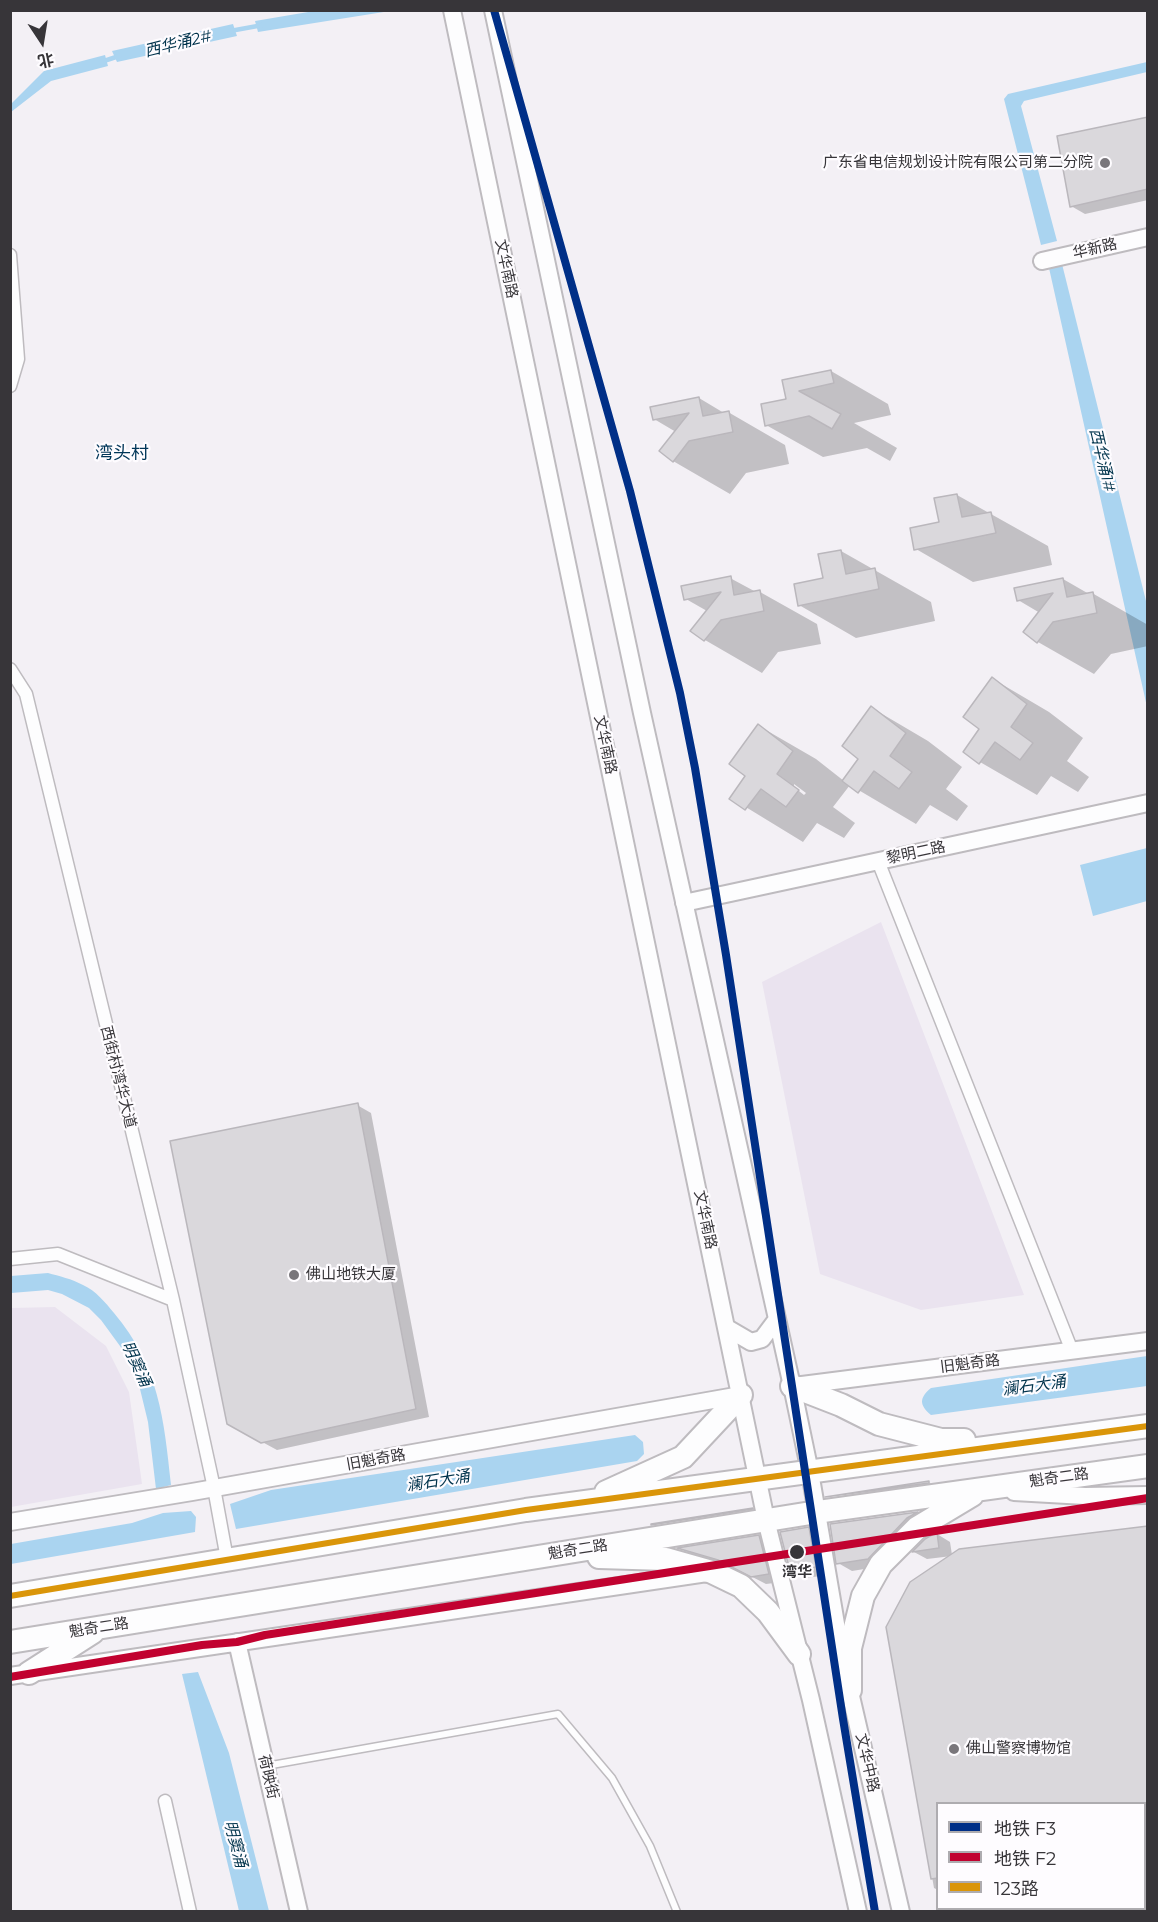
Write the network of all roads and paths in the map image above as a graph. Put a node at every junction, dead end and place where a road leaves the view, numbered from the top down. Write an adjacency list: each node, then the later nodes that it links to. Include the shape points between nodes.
1 (452, 10): 14 (main road, 文华南路)
2 (493, 10): 10 (main road)
3 (1148, 237): 5 (main road, 华新路)
4 (10, 255): 6 (street, via 18,359)
5 (1042, 261)
6 (10, 386)
7 (10, 669): 12 (street, 西街村湾华大道, via 26,694)
8 (1148, 803): 9 (main road, 黎明二路)
9 (878, 861): 10 (main road, 黎明二路); 16 (street)
10 (684, 903): 13 (main road)
11 (10, 1259): 12 (street, via 58,1254)
12 (173, 1300): 24 (street, 西街村湾华大道)
13 (777, 1319): 14 (main road, via 762,1339 751,1342); 17 (main road)
14 (727, 1328): 18 (main road, 文华南路)
15 (1148, 1341): 16 (main road, 旧魁奇路)
16 (1072, 1351): 17 (main road, 旧魁奇路)
17 (792, 1386): 20 (highway, via 879,1424 941,1440); 22 (main road)
18 (741, 1395): 23 (main road, 文华南路); 24 (main road, 旧魁奇路); 27 (highway, via 683,1457)
19 (1148, 1426): 20 (highway)
20 (1065, 1438): 22 (highway)
21 (1148, 1466): 28 (highway, 魁奇二路)
22 (810, 1472): 23 (highway); 28 (main road, 文华中路)
23 (759, 1479): 27 (highway); 29 (main road)
24 (214, 1488): 30 (main road, 旧魁奇路); 32 (street, 西街村湾华大道)
25 (980, 1490): 26 (main road); 40 (highway, via 917,1528 881,1563 863,1596 850,1647)
26 (1148, 1495)
27 (582, 1503): 32 (highway)
28 (817, 1512): 29 (highway, 魁奇二路); 40 (main road, 文华中路)
29 (766, 1520): 31 (highway, 魁奇二路); 38 (main road)
30 (10, 1522)
31 (523, 1558): 33 (highway, via 666,1559); 35 (highway, 魁奇二路)
32 (226, 1559): 34 (highway)
33 (712, 1572): 37 (main road); 38 (highway, via 741,1586 768,1612)
34 (10, 1596)
35 (99, 1628): 36 (highway, 魁奇二路); 39 (highway)
36 (10, 1642)
37 (237, 1642): 39 (main road); 41 (main road, 荷映街)
38 (799, 1654): 46 (main road)
39 (20, 1674)
40 (850, 1690): 47 (main road, 文华中路)
41 (266, 1767): 44 (main road, 荷映街); 45 (lane, via 558,1713 612,1778 650,1846)
42 (165, 1801): 43 (street)
43 (190, 1911)
44 (298, 1911)
45 (677, 1911)
46 (858, 1911)
47 (901, 1911)

